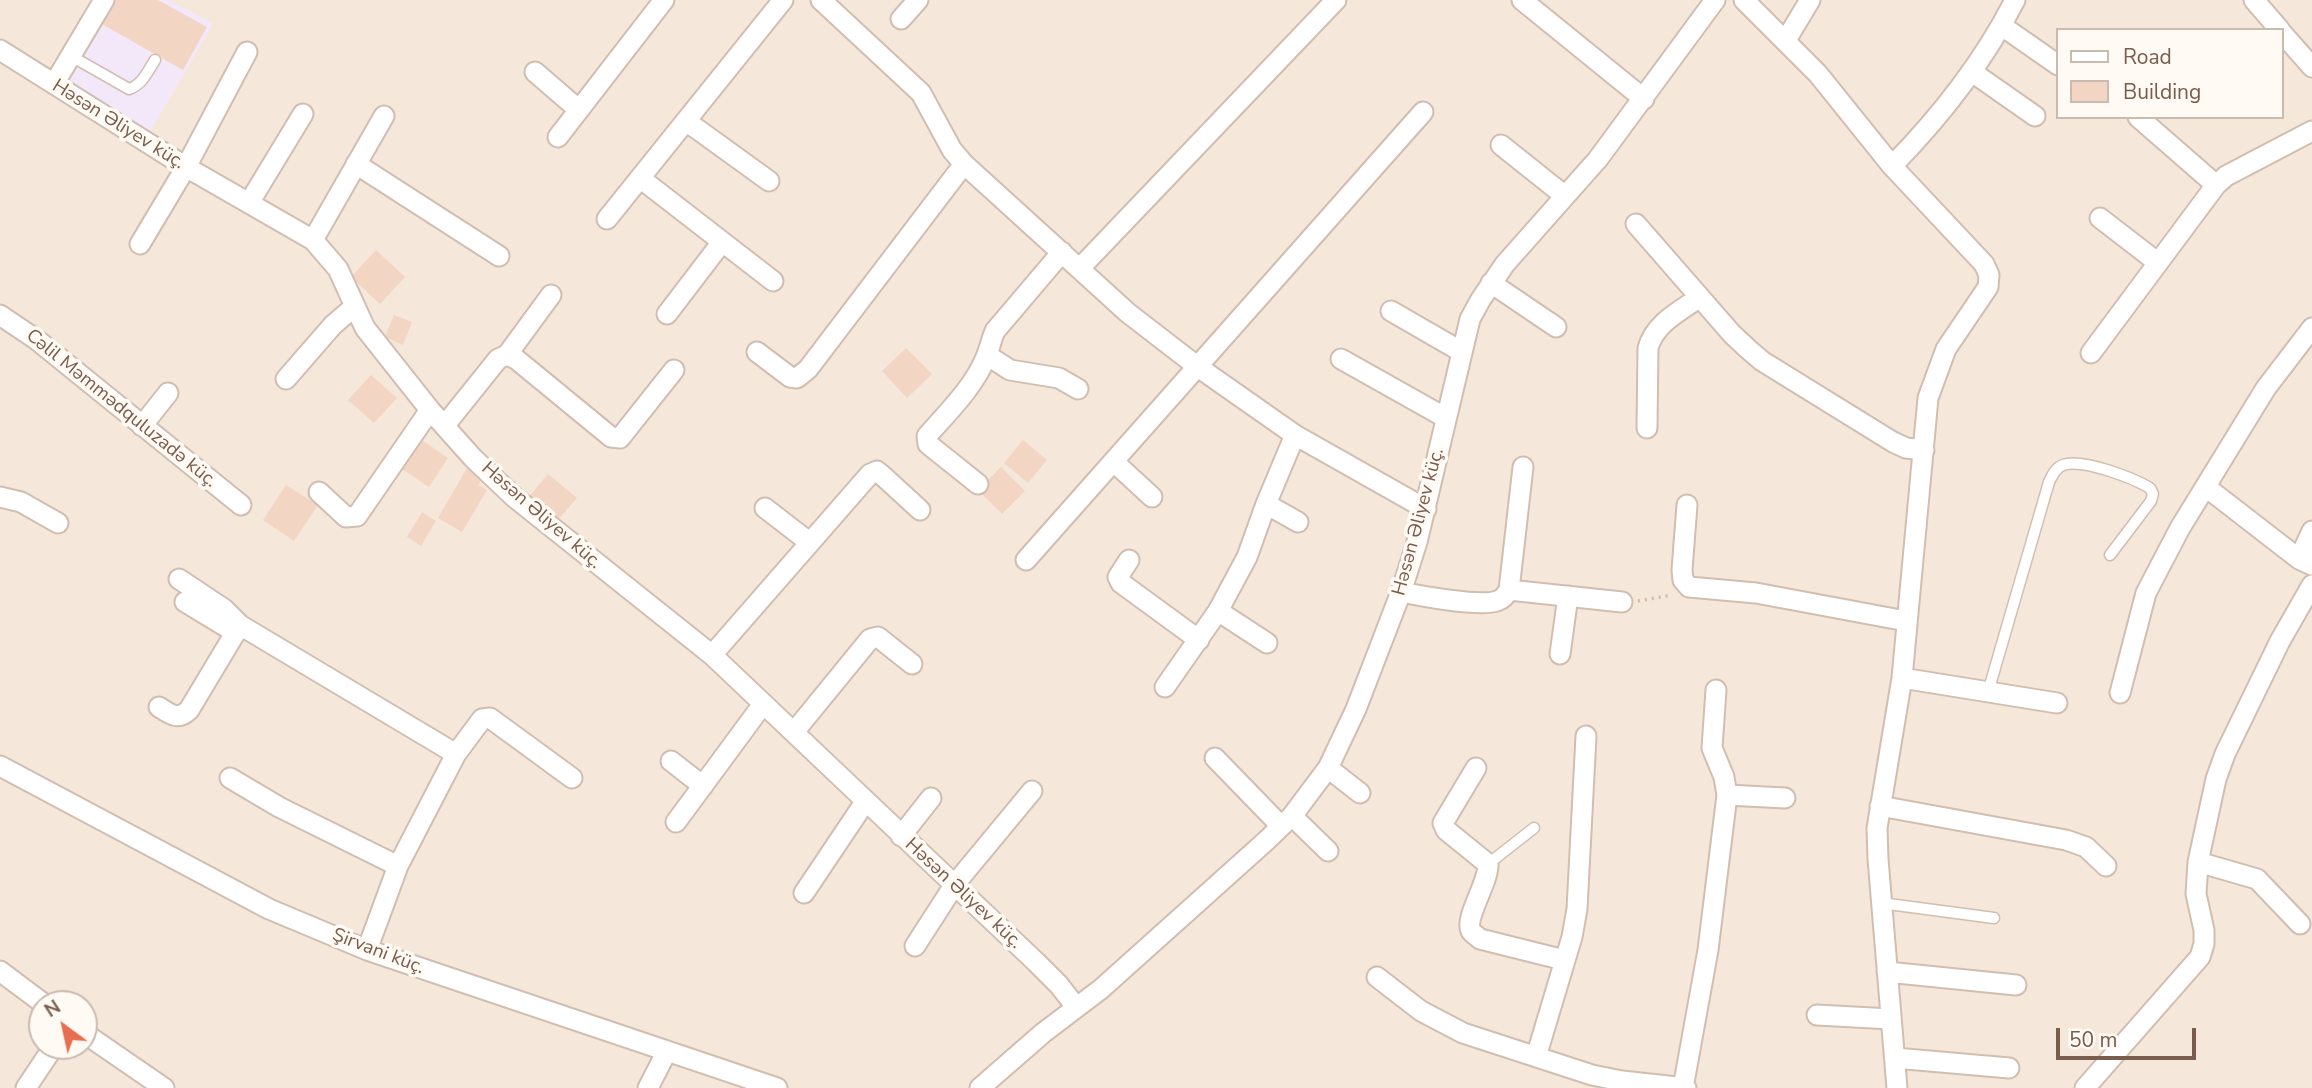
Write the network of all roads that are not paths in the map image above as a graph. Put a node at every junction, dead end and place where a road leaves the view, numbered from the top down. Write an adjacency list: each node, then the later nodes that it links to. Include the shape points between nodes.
1 (104, 0): 20 (street)
2 (664, 0): 28 (street)
3 (783, 0): 34 (street)
4 (918, 0): 13 (street)
5 (1336, 0): 56 (street)
6 (1522, 0): 27 (street)
7 (1716, 0): 27 (street, Həsən Əliyev küç.)
8 (1744, 0): 17 (street)
9 (1810, 0): 17 (street)
10 (2015, 0): 14 (street)
11 (2254, 0): 15 (street)
12 (825, 1): 39 (street, via 921,93)
13 (901, 19)
14 (2002, 26): 22 (street); 25 (street)
15 (2278, 28)
16 (2284, 34): 23 (street)
17 (1786, 40): 40 (street)
18 (0, 50): 26 (street, Həsən Əliyev küç.)
19 (247, 52): 41 (street)
20 (71, 56): 21 (lane, via 129,89 142,81); 26 (street)
21 (155, 60)
22 (2056, 64)
23 (2312, 67)
24 (535, 72): 28 (street)
25 (1972, 72): 32 (street); 40 (street)
26 (54, 84): 41 (street, Həsən Əliyev küç.)
27 (1644, 99): 45 (street, Həsən Əliyev küç.)
28 (579, 110): 36 (street)
29 (1423, 112): 73 (street)
30 (303, 114): 46 (street)
31 (384, 116): 38 (street)
32 (2035, 116)
33 (2140, 119): 44 (street)
34 (686, 121): 42 (street); 43 (street)
35 (2312, 131): 44 (street)
36 (558, 137)
37 (1501, 145): 45 (street)
38 (356, 164): 50 (street); 54 (street)
39 (964, 164): 53 (street); 67 (street, via 808,369 797,378 790,377)
40 (1892, 166): 84 (street, via 1989,275 1988,287 1946,349 1935,376 1928,398)
41 (186, 167): 46 (street, Həsən Əliyev küç.); 52 (street)
42 (640, 178): 48 (street); 51 (street)
43 (769, 181)
44 (2216, 185): 55 (street)
45 (1565, 196): 58 (street, Həsən Əliyev küç.)
46 (249, 203): 50 (street, Həsən Əliyev küç.)
47 (2100, 218): 55 (street)
48 (607, 219)
49 (1636, 224): 60 (street)
50 (313, 240): 61 (street, Həsən Əliyev küç., via 338,269)
51 (722, 242): 57 (street); 63 (street)
52 (140, 244)
53 (1062, 251): 56 (street); 71 (street, via 995,331)
54 (499, 256)
55 (2157, 262): 69 (street)
56 (1080, 268): 73 (street, via 1128,313)
57 (773, 281)
58 (1491, 283): 65 (street); 68 (street, Həsən Əliyev küç., via 1470,319)
59 (551, 295): 70 (street)
60 (1700, 297): 82 (street, via 1652,336); 84 (street, via 1762,360 1893,442)
61 (354, 307): 75 (street); 78 (street, Həsən Əliyev küç., via 365,328)
62 (1391, 311): 68 (street)
63 (667, 314)
64 (0, 315): 81 (street, Cəlil Məmmədquluzadə küç.)
65 (1556, 327)
66 (2312, 328): 88 (street, via 2266,388)
67 (757, 352)
68 (1462, 352): 79 (street, Həsən Əliyev küç.)
69 (2091, 354)
70 (507, 355): 74 (street, via 611,438 626,433); 80 (street, via 498,359)
71 (987, 355): 76 (street, via 1010,370 1050,376); 87 (street, via 965,393 927,436 928,444)
72 (1341, 359): 79 (street)
73 (1198, 367): 83 (street); 85 (street)
74 (674, 370)
75 (286, 379)
76 (1078, 389)
77 (168, 393): 81 (street)
78 (430, 410): 80 (street, Həsən Əliyev küç.); 89 (street, via 357,516 346,517)
79 (1447, 418): 96 (street, Həsən Əliyev küç.)
80 (445, 425): 119 (street, Həsən Əliyev küç., via 514,497)
81 (142, 426): 93 (street, Cəlil Məmmədquluzadə küç.)
82 (1647, 428)
83 (1295, 435): 92 (street); 96 (street)
84 (1924, 450): 114 (street)
85 (1114, 462): 91 (street); 104 (street)
86 (1523, 467): 108 (street)
87 (978, 484)
88 (2206, 487): 105 (street); 125 (street, via 2146,593)
89 (318, 492)
90 (0, 496): 99 (street)
91 (1152, 497)
92 (1266, 503): 98 (street); 113 (street, via 1247,558)
93 (242, 505)
94 (1687, 505): 114 (street, via 1682,570 1689,587 1756,593)
95 (765, 508): 101 (street)
96 (1426, 509): 109 (street, Həsən Əliyev küç.)
97 (920, 510): 101 (street, via 877,471)
98 (1298, 522)
99 (58, 523)
100 (2312, 531): 105 (street)
101 (809, 542): 119 (street)
102 (2109, 555): 124 (lane, via 2151,501 2150,488 2113,471 2063,465 2049,482)
103 (1129, 560): 116 (street, via 1118,576 1121,583)
104 (1026, 561)
105 (2305, 562)
106 (179, 579): 115 (street, via 224,609)
107 (2312, 585): 152 (street, via 2225,754)
108 (1509, 590): 109 (street, via 1493,603); 110 (street)
109 (1401, 592): 135 (street, Həsən Əliyev küç.)
110 (1568, 596): 112 (street); 118 (street)
111 (186, 602): 115 (street)
112 (1622, 602)
113 (1218, 611): 116 (street); 117 (street)
114 (1906, 621): 121 (street)
115 (238, 629): 128 (street, via 183,716 175,717); 131 (street)
116 (1199, 640): 122 (street)
117 (1266, 643)
118 (1560, 654)
119 (712, 655): 127 (street, Həsən Əliyev küç.)
120 (912, 664): 129 (street, via 877,637 870,639)
121 (1902, 678): 124 (street); 146 (street)
122 (1165, 687)
123 (1716, 690): 142 (street, via 1712,748)
124 (1988, 692): 126 (street)
125 (2120, 693)
126 (2057, 703)
127 (763, 704): 129 (street, Həsən Əliyev küç.); 139 (street)
128 (159, 707)
129 (794, 732): 145 (street, Həsən Əliyev küç.)
130 (1586, 736): 163 (street, via 1577,909)
131 (457, 754): 138 (street, via 482,719 490,718); 154 (street)
132 (1215, 758): 147 (street)
133 (671, 761): 139 (street)
134 (0, 766): 162 (street, Şirvani küç., via 269,909)
135 (1328, 768): 141 (street); 147 (street, Həsən Əliyev küç.)
136 (1476, 768): 153 (street, via 1443,823)
137 (230, 778): 154 (street)
138 (572, 778)
139 (703, 786): 148 (street)
140 (1032, 791): 156 (street)
141 (1360, 793)
142 (1727, 795): 144 (street); 183 (street)
143 (932, 797): 150 (street)
144 (1785, 798)
145 (865, 802): 150 (street, Həsən Əliyev küç.); 157 (street)
146 (1880, 806): 155 (street, via 2066,839 2085,846); 158 (street)
147 (1286, 821): 151 (street); 169 (street, Həsən Əliyev küç.)
148 (676, 822)
149 (1534, 828): 153 (lane)
150 (901, 836): 156 (street, Həsən Əliyev küç.)
151 (1328, 851)
152 (2198, 862): 160 (street, via 2257,879); 185 (street, via 2196,894 2204,937 2200,957)
153 (1488, 864): 163 (street, via 1489,874 1469,921 1471,931 1480,939)
154 (398, 866): 162 (street)
155 (2106, 866)
156 (955, 884): 161 (street); 169 (street, Həsən Əliyev küç.)
157 (804, 893)
158 (1881, 903): 159 (lane); 165 (street)
159 (1994, 918)
160 (2300, 924)
161 (915, 946)
162 (367, 950): 173 (street, Şirvani küç.)
163 (1564, 960): 174 (street)
164 (0, 971): 168 (street)
165 (1887, 972): 167 (street); 171 (street)
166 (1377, 977): 174 (street, via 1462,1033)
167 (2016, 985)
168 (28, 992)
169 (1076, 1007): 182 (street, Həsən Əliyev küç.)
170 (1817, 1015): 171 (street)
171 (1891, 1019): 175 (street)
172 (98, 1043): 179 (street)
173 (667, 1051): 180 (street); 181 (street, Şirvani küç.)
174 (1536, 1057): 183 (street, via 1592,1075)
175 (1895, 1058): 177 (street); 184 (street)
176 (45, 1060): 178 (street)
177 (2009, 1068)
178 (26, 1088)
179 (164, 1088)
180 (648, 1088)
181 (777, 1088)
182 (980, 1088)
183 (1685, 1088)
184 (1897, 1088)
185 (2085, 1088)

